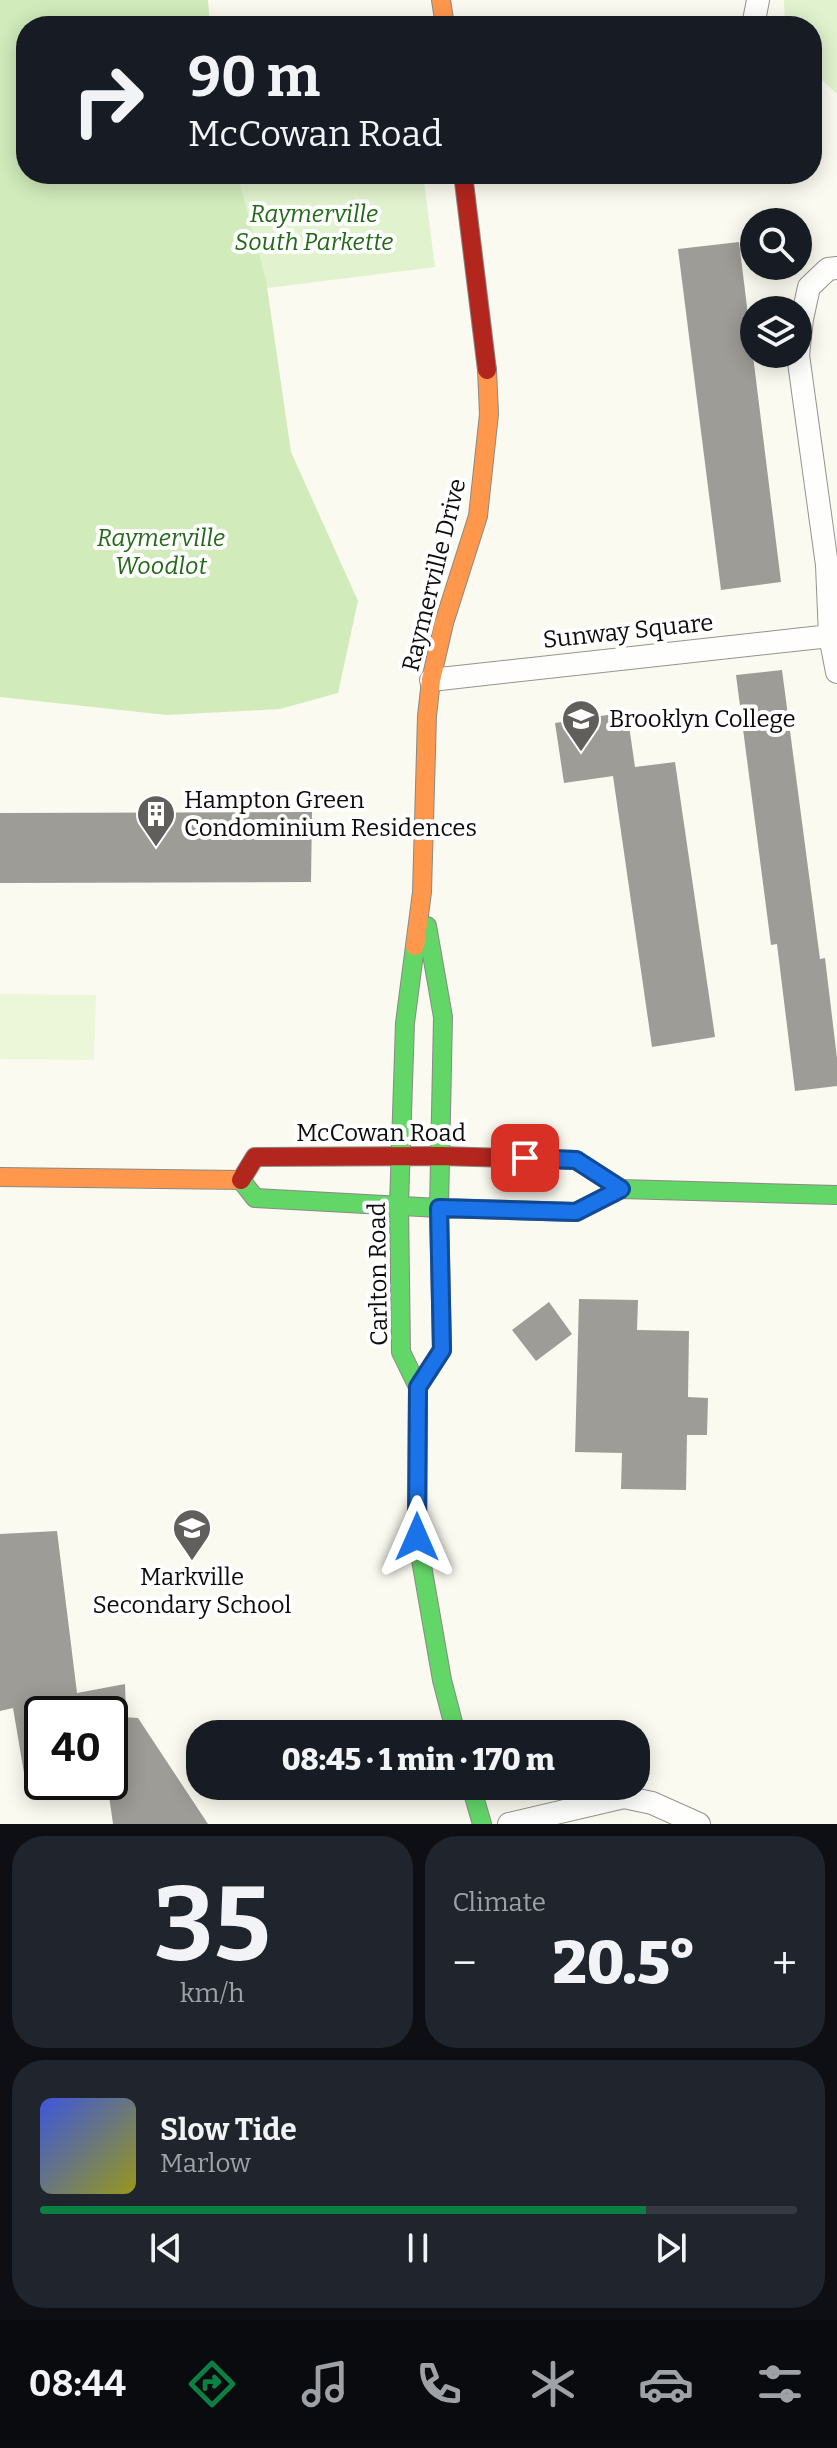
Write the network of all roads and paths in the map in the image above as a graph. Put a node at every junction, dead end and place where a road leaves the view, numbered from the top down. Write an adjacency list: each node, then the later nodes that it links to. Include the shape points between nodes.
1 (464, 184): 5 (street, Raymerville Drive, via 489,414 478,516)
2 (837, 268): 3 (street, via 828,269 809,287 798,355 827,565)
3 (830, 636): 4 (street); 5 (street, Sunway Square)
4 (837, 672)
5 (431, 680): 6 (street, Raymerville Drive)
6 (422, 892): 7 (street, Raymerville Drive, via 443,1017); 8 (street, Raymerville Drive, via 405,1023)
7 (440, 1156): 8 (street, McCowan Road); 11 (street, McCowan Road, via 576,1160); 14 (street, Raymerville Drive)
8 (401, 1157): 10 (street, McCowan Road, via 255,1157); 13 (street, Carlton Road)
9 (0, 1177): 10 (street)
10 (241, 1180): 13 (street, via 255,1198)
11 (621, 1189): 12 (street); 14 (street, via 576,1212)
12 (837, 1195)
13 (399, 1205): 14 (street); 15 (street, Carlton Road, via 401,1352)
14 (439, 1208): 15 (street, via 442,1350)
15 (418, 1387): 16 (street, Carlton Road, via 417,1537)
16 (452, 1720)
17 (475, 1800): 18 (street)
18 (482, 1824)
19 (509, 1824): 20 (street, via 624,1797)
20 (699, 1824)

